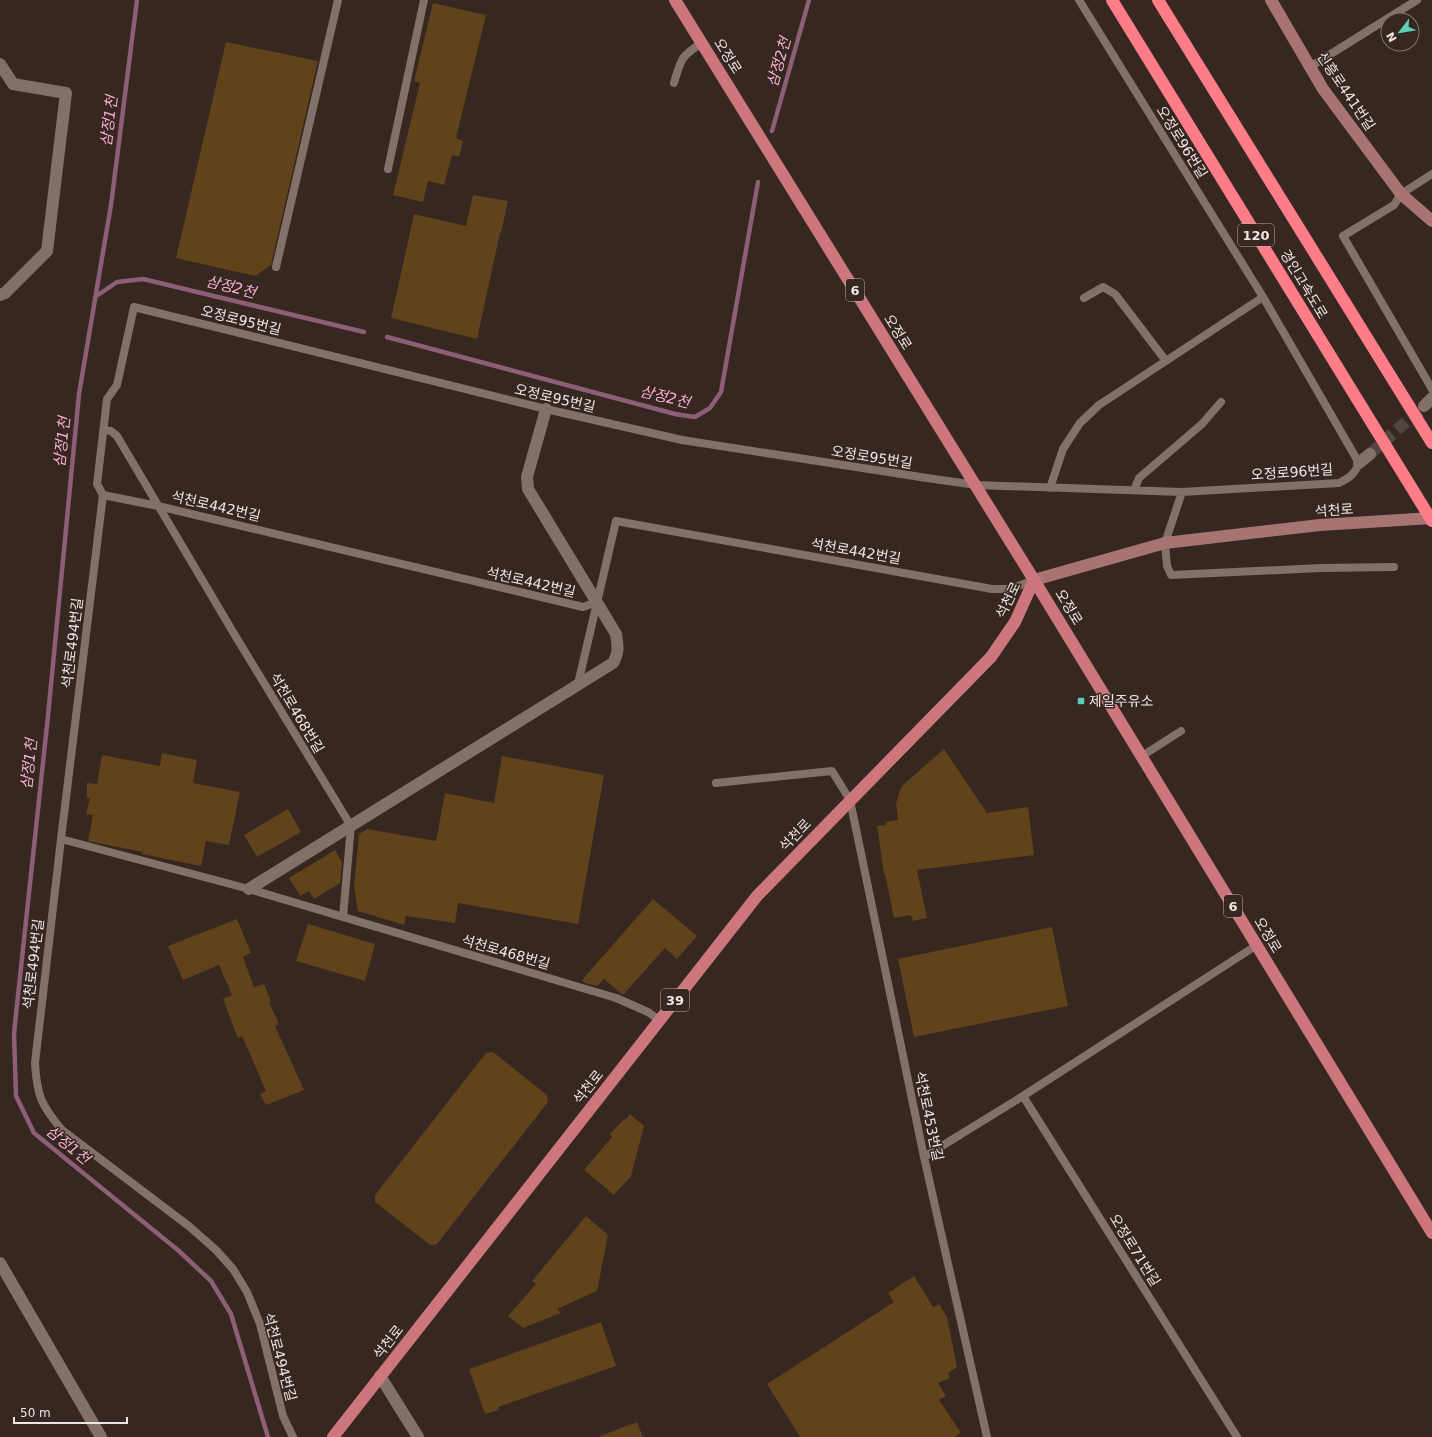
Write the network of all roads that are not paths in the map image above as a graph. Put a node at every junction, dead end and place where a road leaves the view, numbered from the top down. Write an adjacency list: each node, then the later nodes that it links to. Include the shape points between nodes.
1 (338, 0): 17 (lane)
2 (424, 0): 13 (lane)
3 (675, 0): 9 (main road, 오정로 / 6)
4 (1079, 0): 19 (lane, 오정로96번길)
5 (1112, 0): 37 (highway, 경인고속도로 / 120)
6 (1158, 0): 27 (highway, 경인고속도로 / 120)
7 (1271, 0): 11 (street, 신흥로441번길)
8 (1417, 0): 11 (lane)
9 (702, 43): 12 (lane, via 686,52 679,64); 30 (main road, 오정로 / 6)
10 (0, 64): 18 (street, via 13,84 66,93 47,251)
11 (1310, 67): 15 (street, 신흥로441번길, via 1323,89)
12 (674, 83)
13 (388, 169)
14 (1432, 174): 15 (lane)
15 (1401, 194): 16 (street, 신흥로441번길); 23 (lane, via 1394,205 1342,236)
16 (1432, 221)
17 (276, 267)
18 (0, 295)
19 (1263, 297): 22 (lane); 29 (lane, 오정로96번길)
20 (1084, 298): 22 (lane, via 1103,286 1115,294)
21 (134, 307): 25 (lane, 오정로95번길); 26 (lane, 석천로494번길, via 117,385 107,399)
22 (1166, 361): 31 (lane, via 1099,405 1080,423 1063,450)
23 (1432, 389)
24 (1221, 402): 32 (lane, via 1202,424 1140,478)
25 (546, 409): 30 (lane, 오정로95번길, via 682,440); 41 (street, via 527,477 528,489)
26 (104, 430): 34 (lane, 석천로494번길, via 97,484); 35 (lane, 석천로468번길, via 111,431 117,436)
27 (1432, 443)
28 (1370, 454): 29 (street)
29 (1358, 463): 33 (lane, 오정로96번길, via 1356,471 1339,483)
30 (976, 485): 31 (lane, 오정로96번길); 40 (main road, 오정로 / 6)
31 (1050, 488): 32 (lane, 오정로96번길)
32 (1134, 490): 33 (lane, 오정로96번길)
33 (1182, 492): 38 (lane)
34 (103, 495): 35 (lane, 석천로442번길); 48 (lane, 석천로494번길)
35 (158, 506): 41 (lane, 석천로442번길, via 583,607); 47 (lane, 석천로468번길)
36 (1432, 518): 38 (street, 석천로, via 1320,525)
37 (1432, 521)
38 (1165, 543): 39 (lane, via 1167,566 1171,575); 40 (street, 석천로)
39 (1394, 567)
40 (1034, 580): 41 (lane, 석천로442번길, via 1010,588 992,589 616,521); 44 (main road, 오정로 / 6); 46 (main road, 석천로 / 39, via 1015,622 991,657)
41 (597, 602): 42 (lane); 42 (street, via 616,634 618,654 613,663)
42 (578, 684): 47 (street)
43 (1181, 731): 44 (lane)
44 (1142, 756): 51 (main road, 오정로 / 6)
45 (716, 783): 46 (lane, via 832,771)
46 (850, 800): 52 (main road, 석천로 / 39, via 757,896); 54 (lane, 석천로453번길)
47 (351, 826): 49 (street); 50 (lane)
48 (61, 839): 49 (lane, 석천로468번길); 59 (lane, 석천로494번길, via 35,1063 36,1085 42,1104 62,1130 190,1227 233,1269 247,1292 260,1324 283,1416)
49 (249, 889): 50 (lane, 석천로468번길)
50 (343, 917): 52 (lane, 석천로468번길, via 616,998 648,1012)
51 (1257, 945): 53 (lane); 55 (main road, 오정로 / 6)
52 (659, 1020): 57 (main road, 석천로 / 39)
53 (1023, 1096): 54 (lane); 63 (lane, 오정로71번길)
54 (924, 1157): 62 (lane, 석천로453번길)
55 (1432, 1233)
56 (0, 1263): 58 (street)
57 (380, 1376): 60 (main road, 석천로 / 39); 61 (street)
58 (101, 1437)
59 (293, 1437)
60 (333, 1437)
61 (418, 1437)
62 (987, 1437)
63 (1237, 1437)

